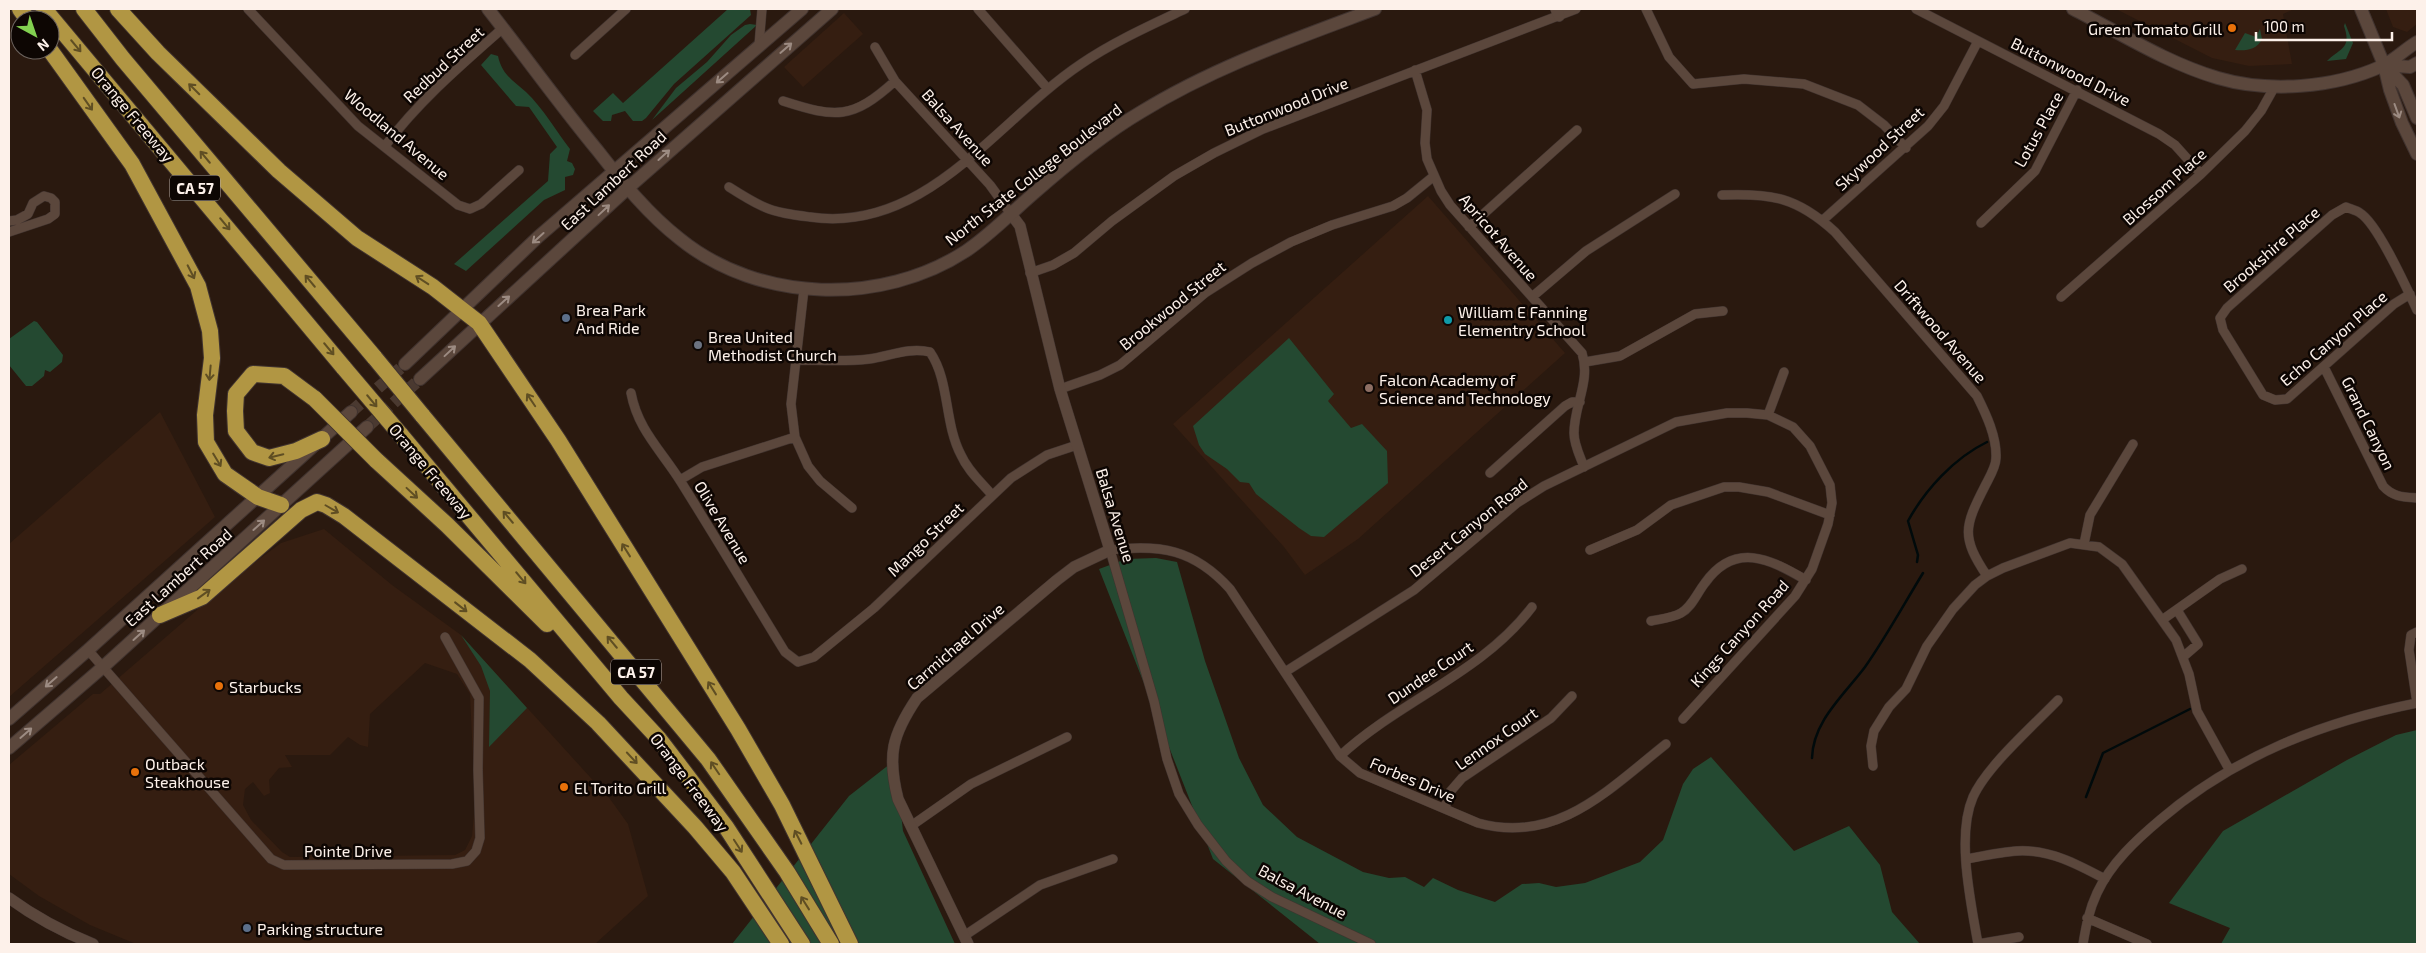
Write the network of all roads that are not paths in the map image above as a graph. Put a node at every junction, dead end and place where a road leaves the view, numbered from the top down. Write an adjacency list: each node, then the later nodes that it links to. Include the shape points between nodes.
1 (44, 9): 110 (highway, Orange Freeway / CA 57, one-way to 110, bridge)
2 (84, 9): 133 (highway, Orange Freeway / CA 57, one-way to 2, bridge, via 787,872 708,758)
3 (118, 9): 61 (highway, one-way to 3, via 358,238 279,171 165,60)
4 (248, 9): 36 (street, Woodland Avenue, via 341,109)
5 (488, 9): 19 (main road, North State College Boulevard)
6 (626, 9): 24 (street)
7 (762, 9): 22 (street)
8 (802, 9): 22 (main road, East Lambert Road)
9 (832, 9): 45 (main road, East Lambert Road, one-way to 9)
10 (978, 9): 31 (street)
11 (1185, 9): 31 (street, via 1082,63)
12 (1375, 9): 49 (main road, North State College Boulevard, via 1249,57 1163,99 1112,130)
13 (1576, 9): 18 (street, Buttonwood Drive)
14 (1646, 9): 37 (street, via 1669,57 1693,84 1744,79 1804,84 1858,105)
15 (1916, 9): 20 (street, Buttonwood Drive)
16 (2073, 9): 30 (main road, via 2178,62 2218,78)
17 (2361, 9): 27 (main road)
18 (1557, 12): 28 (street, Buttonwood Drive)
19 (503, 28): 36 (street, Redbud Street, via 434,90); 41 (main road, North State College Boulevard)
20 (1978, 41): 32 (street, Buttonwood Drive); 37 (street, Skywood Street, via 1944,106)
21 (2417, 42): 27 (main road)
22 (759, 46): 41 (main road, East Lambert Road, one-way to 41)
23 (874, 47): 29 (street, Balsa Avenue)
24 (575, 55)
25 (57, 60): 86 (highway, one-way to 86, via 132,164 198,286 210,331 212,358 205,414 206,442 225,474)
26 (2417, 63): 27 (main road, via 2410,67)
27 (2384, 65): 30 (main road, via 2332,81); 34 (main road, via 2403,84); 38 (main road, one-way to 38, via 2402,123)
28 (1414, 70): 43 (street, Apricot Avenue, via 1427,110 1425,143); 56 (street, Buttonwood Drive, via 1263,129 1214,152 1143,198 1074,253)
29 (895, 81): 33 (street, via 873,101 856,110 838,113 815,111); 39 (street, Balsa Avenue)
30 (2275, 86): 42 (street, Blossom Place, via 2246,131)
31 (1048, 89): 39 (street)
32 (2077, 90): 42 (street, Buttonwood Drive, via 2159,134); 53 (street, Lotus Place, via 2035,172)
33 (783, 101)
34 (2417, 118)
35 (1577, 130): 54 (street)
36 (385, 146): 40 (street, Woodland Avenue, via 458,205 470,209 481,204)
37 (1906, 148): 51 (street, Skywood Street)
38 (2417, 154)
39 (966, 159): 44 (street, via 943,180 900,206 848,219 822,219 779,212); 49 (street, Balsa Avenue)
40 (519, 170)
41 (614, 171): 45 (main road, North State College Boulevard); 61 (main road, East Lambert Road, one-way to 61)
42 (2201, 174): 60 (street, Blossom Place)
43 (1434, 176): 54 (street, Apricot Avenue, via 1450,205); 71 (street, Brookwood Street, via 1393,206 1332,225 1252,262 1205,294 1120,366)
44 (729, 187)
45 (628, 188): 57 (main road, North State College Boulevard, via 659,222 710,259 739,273); 64 (main road, East Lambert Road, one-way to 45)
46 (1675, 194): 59 (street, via 1586,251)
47 (1722, 195): 51 (street, Driftwood Avenue, via 1776,196)
48 (33, 207): 50 (street); 50 (street, via 33,203 44,196 55,202 55,214); 52 (street, via 28,214)
49 (1011, 214): 56 (street, Balsa Avenue, via 1020,226); 57 (main road, North State College Boulevard, via 967,250 923,273 882,285)
50 (43, 220): 55 (street)
51 (1823, 220): 95 (street, Driftwood Avenue, via 1963,377 1987,417 1996,459 1970,514 1967,530 1970,547)
52 (9, 221)
53 (1981, 223)
54 (1469, 227): 59 (street, Apricot Avenue)
55 (9, 232)
56 (1030, 273): 71 (street, Balsa Avenue)
57 (804, 289): 65 (street)
58 (2410, 294): 62 (street); 68 (street, Echo Canyon Place, via 2394,304); 73 (street, Brookshire Place, via 2383,242 2362,214 2346,207 2332,215 2227,308 2220,318 2223,330 2264,395)
59 (1532, 297): 66 (street, Apricot Avenue, via 1577,345)
60 (2061, 297)
61 (462, 308): 64 (highway); 67 (main road, East Lambert Road)
62 (2417, 310)
63 (1723, 311): 66 (street, via 1695,314 1620,356)
64 (480, 323): 70 (main road, East Lambert Road, one-way to 64); 134 (highway, one-way to 64, via 782,804 738,729 558,440)
65 (796, 360): 78 (street, via 791,404); 85 (street, via 846,361 917,349 930,352 938,364 961,455 973,475)
66 (1585, 362): 74 (street)
67 (405, 364)
68 (2324, 366): 73 (street, Echo Canyon Place, via 2287,399); 87 (street, Grand Canyon, via 2383,486 2397,496)
69 (1784, 372): 76 (street)
70 (420, 379)
71 (1060, 389): 81 (street, Balsa Avenue)
72 (630, 393): 84 (street, Olive Avenue, via 644,430)
73 (2275, 400)
74 (1580, 402): 82 (street, via 1574,432); 83 (street, via 1565,406)
75 (352, 412): 79 (main road, East Lambert Road)
76 (1768, 415): 82 (street, Desert Canyon Road, via 1727,413 1676,422); 90 (street, Kings Canyon Road, via 1793,427 1810,446 1830,485)
77 (367, 427): 88 (main road, East Lambert Road)
78 (795, 437): 84 (street, via 702,467); 89 (street, via 808,466 820,481)
79 (322, 439): 86 (main road, East Lambert Road); 110 (highway, one-way to 110, bridge, via 296,451 268,458 252,452 236,431 236,394 253,374 284,376 316,399)
80 (2133, 444): 91 (street, via 2090,515)
81 (1077, 445): 85 (street, Mango Street, via 1047,455 1026,467); 92 (street, Balsa Avenue)
82 (1584, 467): 108 (street, Desert Canyon Road, via 1517,503 1414,590)
83 (1490, 473)
84 (680, 480): 106 (street, Olive Avenue, via 785,652)
85 (992, 494): 106 (street, Mango Street, via 874,608 814,657)
86 (258, 497): 88 (highway); 104 (main road, East Lambert Road)
87 (2417, 498)
88 (281, 506): 99 (main road, East Lambert Road, one-way to 88)
89 (852, 508)
90 (1830, 515): 93 (street, via 1768,492 1724,488 1671,504 1637,530); 96 (street, Kings Canyon Road)
91 (2084, 544): 95 (street, via 2056,547); 100 (street, via 2099,547 2122,564)
92 (1110, 550): 108 (street, Forbes Drive, via 1139,546 1162,548 1200,563 1230,588); 122 (street, Carmichael Drive, via 1074,567 1057,580 917,698 901,721 893,745 892,774 898,799); 135 (street, Balsa Avenue, via 1154,701 1167,759 1179,794 1198,825 1226,862 1247,882 1272,898)
93 (1590, 550)
94 (2242, 569): 98 (street)
95 (1988, 576): 119 (street, via 1975,585 1940,626 1906,689 1881,718 1871,746)
96 (1806, 580): 101 (street, via 1774,562 1760,557 1745,557 1717,570 1680,614); 114 (street, Kings Canyon Road)
97 (1532, 607): 118 (street, Dundee Court, via 1515,630 1441,686 1374,727)
98 (2177, 610): 100 (street); 105 (street, via 2198,644)
99 (160, 615): 107 (main road, East Lambert Road, one-way to 99); 131 (highway, one-way to 131, via 202,597 301,510 317,502 326,505 530,660 598,723 696,826 733,872)
100 (2162, 620): 105 (street)
101 (1651, 621)
102 (2417, 632): 112 (street, via 2411,635 2409,650)
103 (445, 637): 107 (street, Pointe Drive, via 479,698 480,838 476,851 467,861 452,864 284,865 271,859)
104 (88, 650): 107 (street, Pointe Drive); 113 (main road, East Lambert Road, one-way to 113)
105 (2183, 657): 120 (street, via 2197,711)
106 (798, 662)
107 (103, 667): 117 (main road, East Lambert Road, one-way to 107)
108 (1285, 672): 118 (street, Forbes Drive)
109 (1572, 696): 121 (street, Lennox Court, via 1551,718 1462,778 1449,793)
110 (621, 698): 132 (highway, Orange Freeway / CA 57, one-way to 132, via 659,739 726,827)
111 (2058, 700): 124 (street, via 1995,766 1973,797 1966,833)
112 (2417, 703): 120 (street, via 2320,727 2276,745)
113 (9, 718)
114 (1683, 719)
115 (1067, 737): 122 (street, via 971,784)
116 (1666, 744): 121 (street, Forbes Drive, via 1596,800 1553,822 1522,828 1496,828)
117 (9, 748)
118 (1340, 756): 121 (street, Forbes Drive, via 1360,773)
119 (1873, 766)
120 (2229, 770): 125 (street, via 2186,797 2146,831)
121 (1445, 808)
122 (911, 826): 129 (street, Carmichael Drive)
123 (1113, 859): 129 (street, via 1040,884)
124 (1967, 860): 125 (street, via 2016,850 2032,851 2073,862); 136 (street)
125 (2105, 879): 127 (street)
126 (9, 898): 130 (street, via 31,914)
127 (2087, 918): 137 (street); 138 (street)
128 (2019, 937): 136 (street)
129 (966, 940)
130 (93, 944)
131 (781, 944)
132 (802, 944)
133 (831, 944)
134 (850, 944)
135 (1371, 944)
136 (1978, 944)
137 (2083, 944)
138 (2147, 944)

